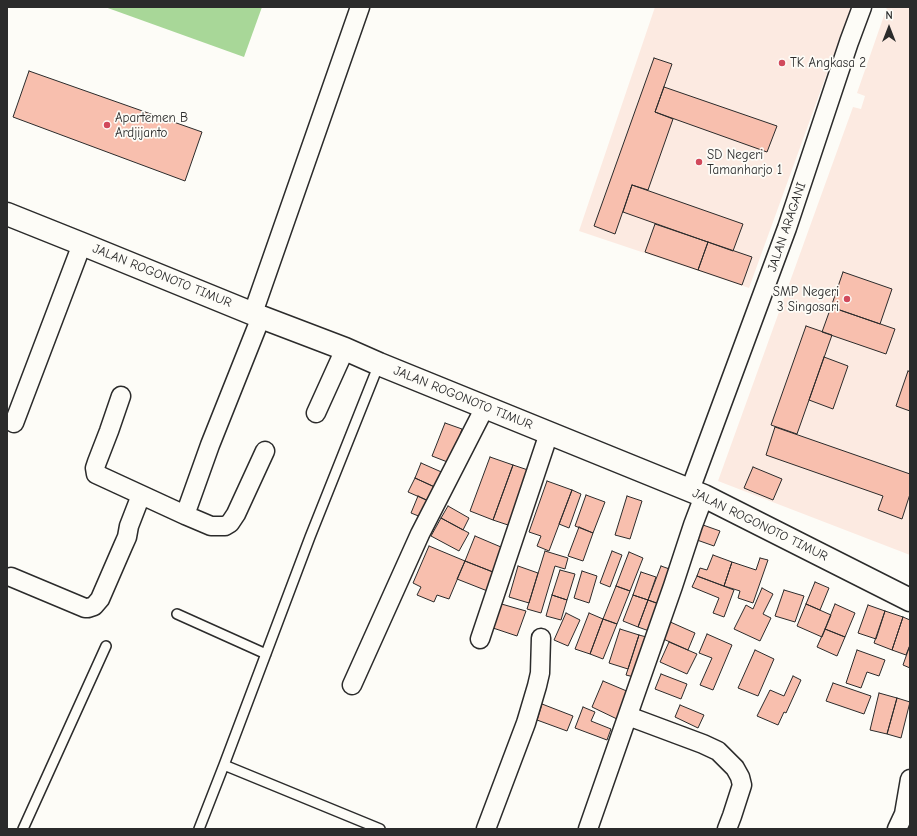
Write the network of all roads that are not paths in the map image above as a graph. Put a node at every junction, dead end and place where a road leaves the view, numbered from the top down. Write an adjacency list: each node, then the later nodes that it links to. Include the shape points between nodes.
1 (360, 7): 5 (street)
2 (862, 7): 14 (street, JALAN ARAGANI)
3 (7, 214): 4 (main road, JALAN ROGONOTO TIMUR)
4 (82, 244): 5 (main road, JALAN ROGONOTO TIMUR); 11 (street)
5 (257, 315): 6 (main road, JALAN ROGONOTO TIMUR); 16 (street)
6 (345, 349): 7 (main road, JALAN ROGONOTO TIMUR); 10 (street)
7 (379, 364): 9 (main road, JALAN ROGONOTO TIMUR); 23 (lane)
8 (121, 396): 15 (street, via 95,471 99,476)
9 (485, 407): 12 (main road, JALAN ROGONOTO TIMUR); 24 (street, via 420,534)
10 (316, 413)
11 (14, 423)
12 (549, 433): 14 (main road, JALAN ROGONOTO TIMUR); 21 (street)
13 (265, 451): 16 (street, via 230,523 225,526 211,526)
14 (697, 493): 18 (main road, JALAN ROGONOTO TIMUR); 25 (street, JALAN ARAGANI, via 693,525)
15 (141, 495): 16 (street); 17 (street, via 127,537 100,599 94,606 85,608)
16 (186, 515)
17 (11, 577)
18 (910, 600)
19 (177, 614): 23 (lane)
20 (541, 638): 31 (street, via 537,686 526,723)
21 (480, 639)
22 (106, 646): 28 (lane)
23 (266, 654): 26 (lane)
24 (352, 685)
25 (628, 716): 32 (street, JALAN ARAGANI); 33 (street, via 718,751 735,768 742,785)
26 (224, 765): 29 (lane); 30 (lane)
27 (910, 779): 34 (street, via 904,814)
28 (23, 829)
29 (199, 829)
30 (380, 829)
31 (486, 829)
32 (588, 829)
33 (727, 829)
34 (897, 829)

